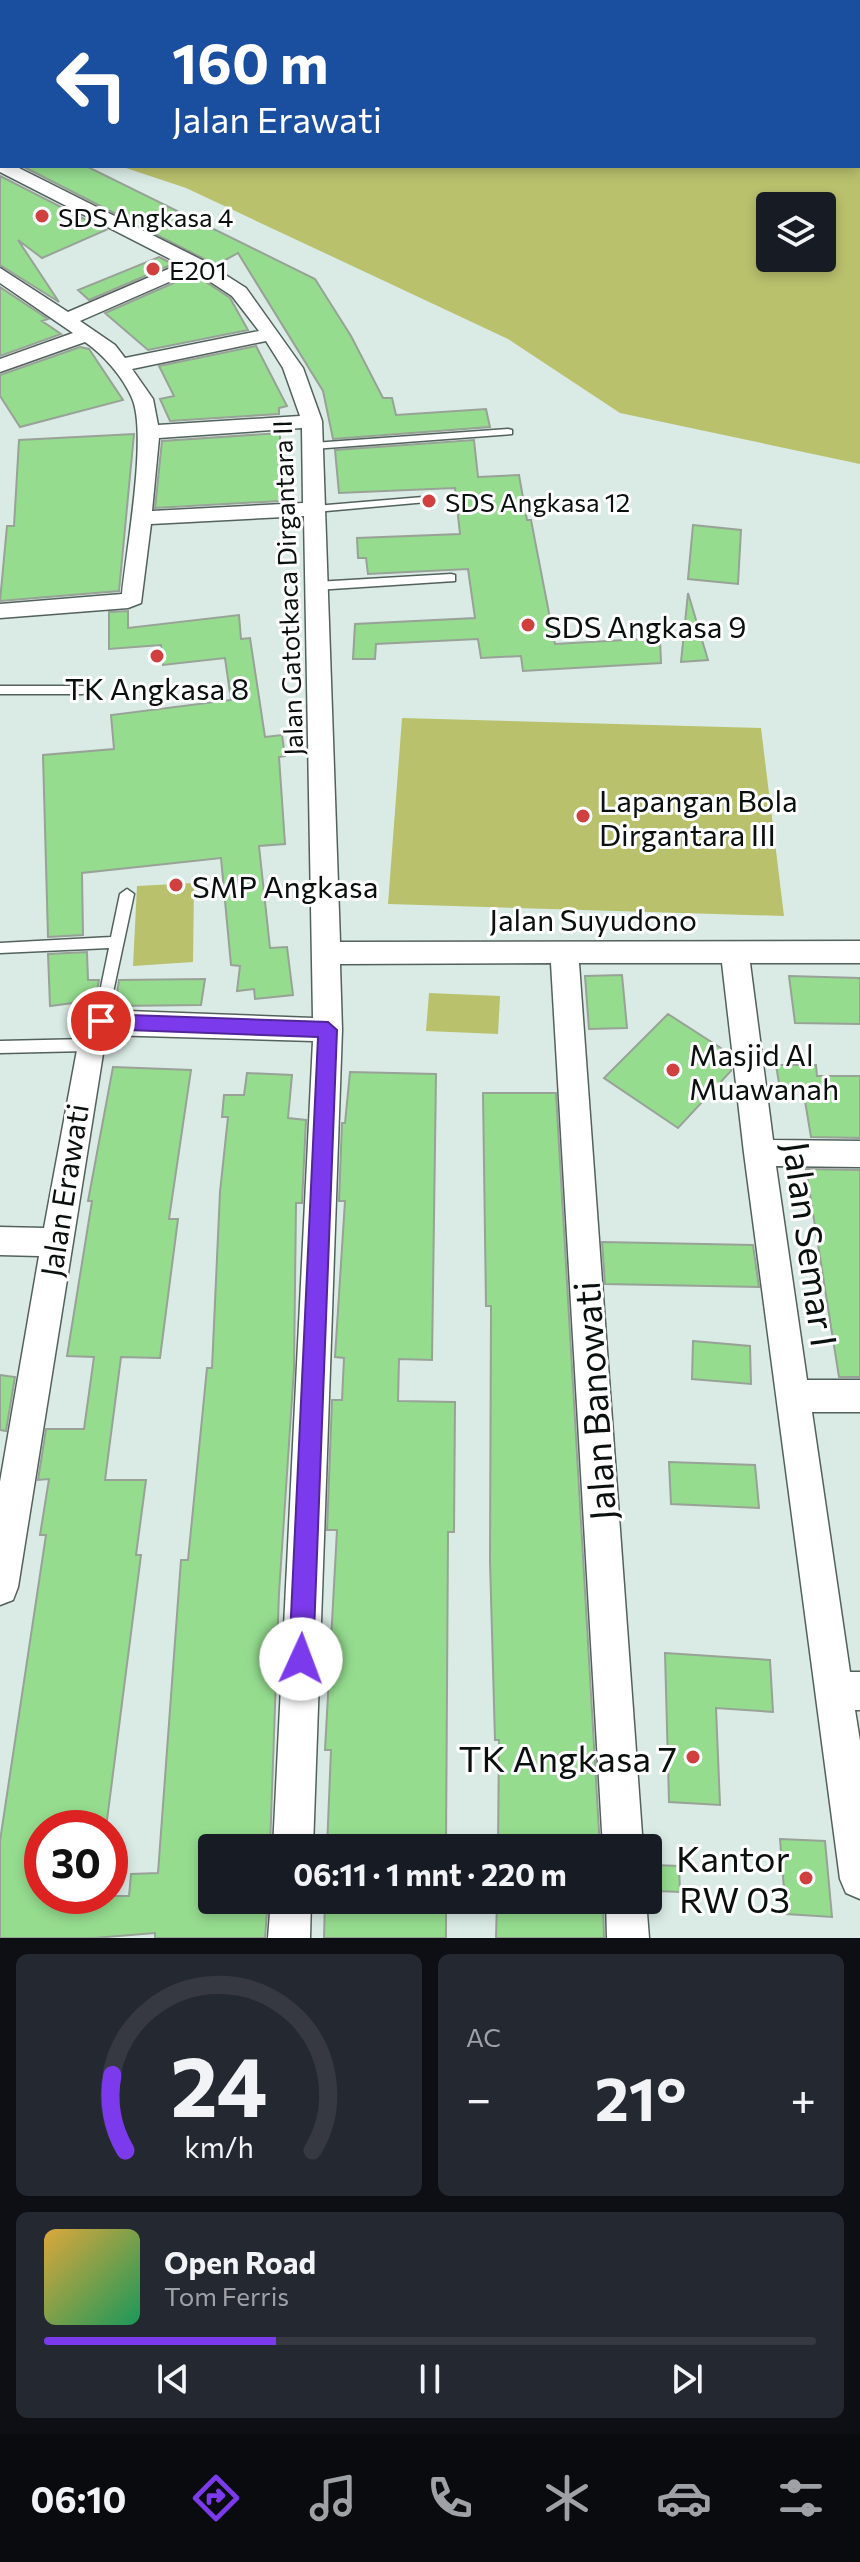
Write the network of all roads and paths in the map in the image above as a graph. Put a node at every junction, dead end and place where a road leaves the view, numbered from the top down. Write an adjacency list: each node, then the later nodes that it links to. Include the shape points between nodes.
1 (6, 168): 2 (street, Jalan Gatotkaca Dirgantara II)
2 (195, 264): 4 (street); 6 (street, Jalan Gatotkaca Dirgantara II, via 239,292)
3 (0, 274): 4 (street)
4 (69, 319): 5 (street)
5 (90, 334): 7 (street); 8 (street)
6 (272, 334): 7 (street); 9 (street, Jalan Gatotkaca Dirgantara II, via 305,392)
7 (122, 365): 10 (street, via 143,399)
8 (0, 366)
9 (312, 421): 10 (street); 12 (street, Jalan Gatotkaca Dirgantara II)
10 (149, 432): 15 (street)
11 (508, 432): 12 (lane)
12 (313, 446): 14 (street, Jalan Gatotkaca Dirgantara II)
13 (423, 500): 14 (lane)
14 (315, 509): 15 (street); 17 (street, Jalan Gatotkaca Dirgantara II)
15 (143, 518): 18 (street, via 131,600)
16 (451, 578): 17 (lane)
17 (316, 586): 26 (street, Jalan Gatotkaca Dirgantara II)
18 (0, 611)
19 (0, 690): 20 (lane)
20 (83, 690)
21 (127, 894): 22 (lane)
22 (117, 942): 23 (lane); 29 (lane)
23 (0, 948)
24 (735, 952): 25 (street, Jalan Suyudono); 27 (street, Jalan Suyudono); 31 (street, Jalan Semar I)
25 (860, 952)
26 (326, 953): 27 (street, Jalan Suyudono); 28 (street, Jalan Gatotkaca Dirgantara II)
27 (564, 953): 41 (street, Jalan Banowati)
28 (328, 1030): 29 (street); 40 (street, Jalan Gatotkaca Dirgantara II)
29 (94, 1033): 30 (lane); 34 (street, Jalan Erawati)
30 (0, 1047)
31 (759, 1153): 32 (street); 35 (street, Jalan Semar I)
32 (860, 1154)
33 (0, 1241): 34 (street)
34 (54, 1242): 37 (street, Jalan Erawati)
35 (793, 1396): 36 (street); 39 (street, Jalan Semar I)
36 (860, 1396)
37 (6, 1509): 38 (street, Jalan Erawati)
38 (0, 1587)
39 (847, 1691): 42 (street, Jalan Semar I)
40 (294, 1834)
41 (622, 1834)
42 (860, 1879)
43 (290, 1914): 45 (street)
44 (627, 1914): 46 (street)
45 (289, 1938)
46 (628, 1938)

